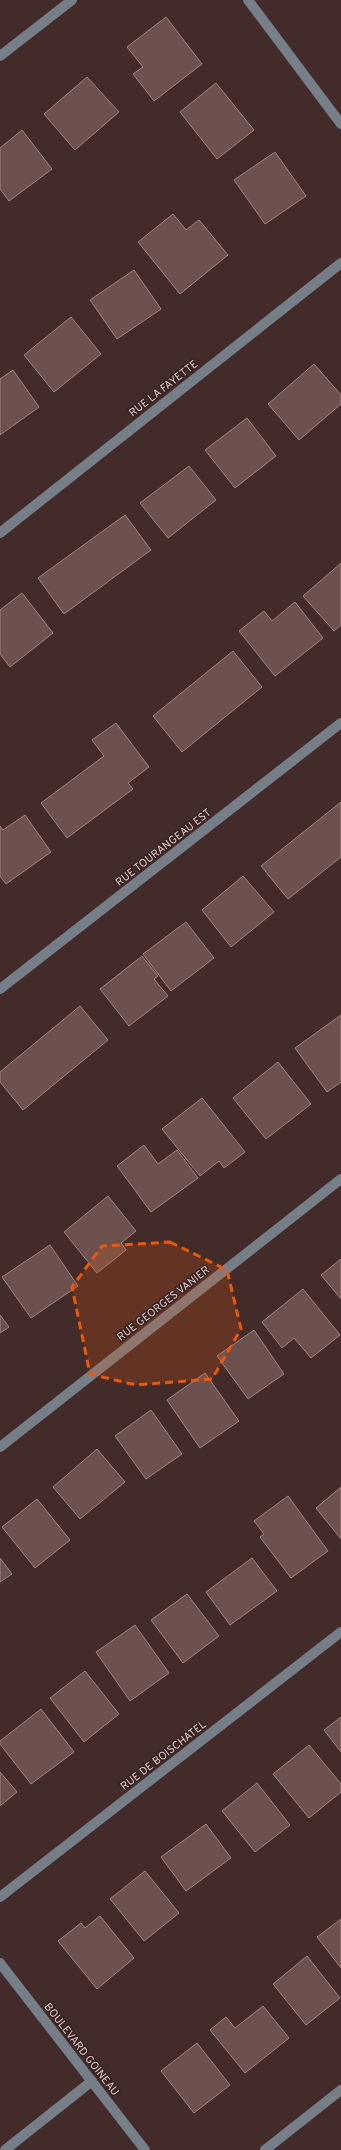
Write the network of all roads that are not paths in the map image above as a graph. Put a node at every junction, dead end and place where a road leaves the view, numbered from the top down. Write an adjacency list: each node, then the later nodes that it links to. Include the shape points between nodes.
1 (72, 0): 3 (street)
2 (248, 0): 4 (street)
3 (0, 56)
4 (341, 124)
5 (341, 263): 6 (street, RUE LA FAYETTE)
6 (0, 533)
7 (341, 723): 8 (street, RUE TOURANGEAU EST)
8 (0, 989)
9 (341, 1179): 10 (street, RUE GEORGES VANIER)
10 (0, 1447)
11 (341, 1632): 12 (street, RUE DE BOISCHATEL)
12 (0, 1897)
13 (0, 1963): 14 (street, BOULEVARD GOINEAU)
14 (92, 2081): 16 (street); 17 (street, BOULEVARD GOINEAU)
15 (341, 2090): 18 (street)
16 (5, 2150)
17 (146, 2150)
18 (265, 2150)

